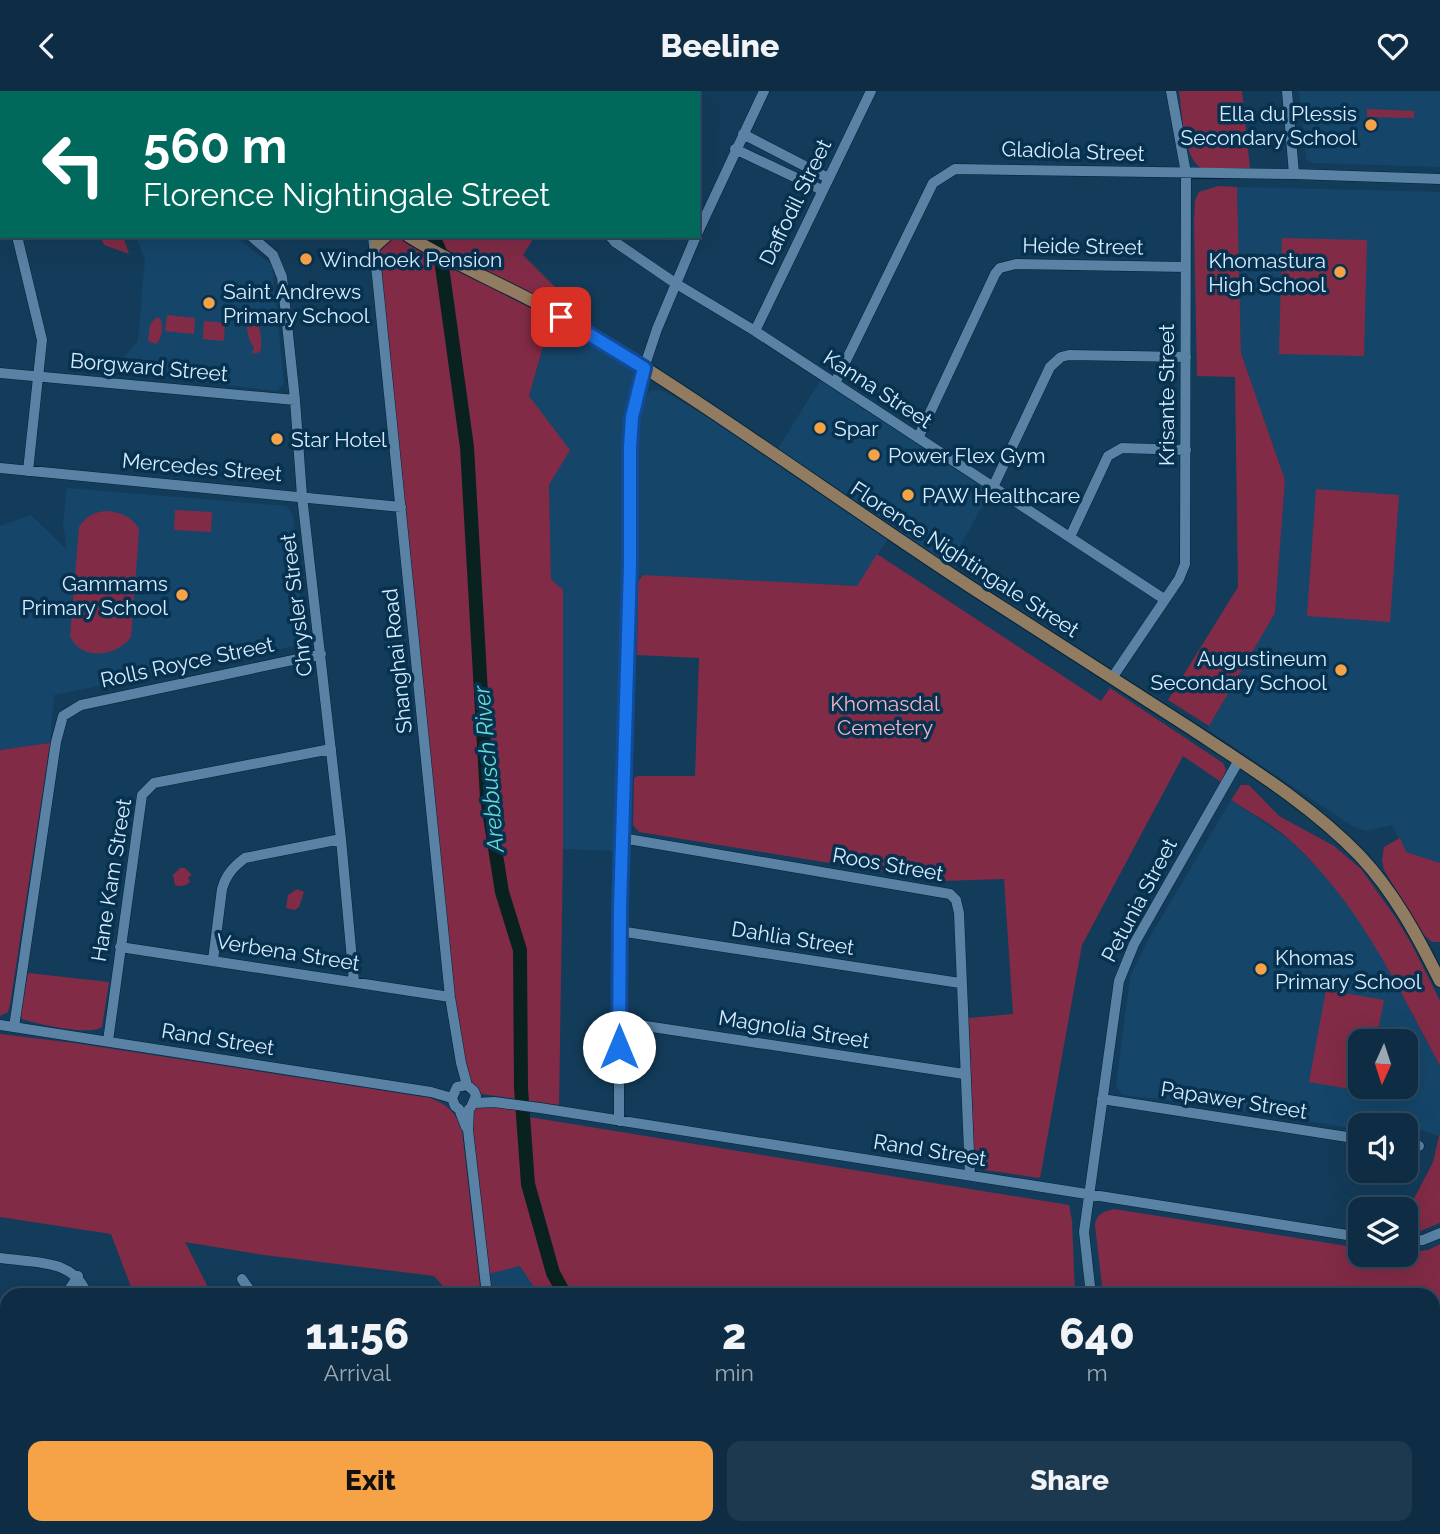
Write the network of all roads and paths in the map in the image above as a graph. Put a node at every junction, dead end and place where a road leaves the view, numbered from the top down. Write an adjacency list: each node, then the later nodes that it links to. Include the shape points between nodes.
1 (764, 91): 5 (street)
2 (871, 91): 9 (street, Daffodil Street)
3 (1171, 91): 7 (street, Krisante Street)
4 (1287, 91): 8 (street)
5 (743, 134): 6 (street); 9 (street)
6 (736, 149): 11 (street); 12 (street)
7 (1186, 173): 8 (street, Gladiola Street); 19 (street, Krisante Street); 26 (street, Gladiola Street, via 966,167 940,176)
8 (1294, 174): 10 (street, Gladiola Street)
9 (828, 178): 11 (street, Daffodil Street)
10 (1440, 179)
11 (822, 190): 21 (street, Daffodil Street)
12 (700, 227)
13 (17, 238): 25 (street, via 42,338)
14 (253, 238): 27 (street, Chrysler Street, via 280,267)
15 (411, 238): 23 (main road, Florence Nightingale Street, via 561,317)
16 (612, 238): 20 (street, Kanna Street)
17 (695, 238): 20 (street)
18 (377, 242): 34 (street, Shanghai Road)
19 (1186, 267): 22 (street, Krisante Street); 28 (street, Heide Street, via 1016,264 1000,268)
20 (675, 283): 21 (street, Kanna Street); 23 (street)
21 (755, 331): 26 (street, Kanna Street)
22 (1186, 357): 29 (street, Krisante Street); 32 (street, via 1061,358 1050,367)
23 (644, 368): 38 (main road, Florence Nightingale Street); 41 (street, via 630,447)
24 (0, 373): 25 (street, Borgward Street)
25 (38, 376): 27 (street, Borgward Street); 31 (street)
26 (835, 383): 28 (street, Kanna Street)
27 (295, 400): 33 (street, Chrysler Street)
28 (918, 438): 32 (street, Kanna Street)
29 (1186, 450): 35 (street, via 1122,448 1108,456); 36 (street, Krisante Street, via 1185,564)
30 (0, 468): 31 (street, Mercedes Street)
31 (28, 471): 33 (street, Mercedes Street)
32 (993, 487): 35 (street, Kanna Street)
33 (302, 496): 34 (street, Mercedes Street); 37 (street, Chrysler Street)
34 (401, 507): 50 (street, Shanghai Road)
35 (1070, 537): 36 (street, Kanna Street)
36 (1164, 600): 38 (street, Krisante Street)
37 (321, 653): 39 (street, Chrysler Street); 53 (street, Rolls Royce Street, via 81,705 63,716)
38 (1112, 678): 40 (main road, Florence Nightingale Street)
39 (331, 749): 42 (street, Chrysler Street); 44 (street, Hane Kam Street, via 147,788 142,795)
40 (1239, 760): 45 (main road, Florence Nightingale Street, via 1317,815 1362,857); 57 (street, Petunia Street, via 1122,970)
41 (622, 838): 43 (street); 49 (street, Roos Street, via 950,894 959,913)
42 (341, 839): 46 (street, via 245,858 237,864 222,889); 48 (street, Chrysler Street)
43 (619, 931): 49 (street, Dahlia Street); 51 (street)
44 (120, 947): 46 (street, Verbena Street); 54 (street, Hane Kam Street)
45 (1434, 956): 47 (main road, Florence Nightingale Street)
46 (213, 960): 48 (street, Verbena Street)
47 (1440, 981)
48 (354, 982): 50 (street, Verbena Street)
49 (960, 983): 55 (street, Roos Street)
50 (450, 997): 56 (street, Shanghai Road, via 461,1063)
51 (619, 1022): 55 (street, Magnolia Street); 59 (street)
52 (0, 1025): 53 (street, Rand Street)
53 (14, 1027): 54 (street, Rand Street)
54 (108, 1041): 56 (street, Rand Street, via 431,1092)
55 (964, 1075): 61 (street, Roos Street)
56 (457, 1090): 58 (street); 58 (street, via 456,1106)
57 (1102, 1099): 60 (street, Papawer Street); 62 (street, Petunia Street)
58 (470, 1103): 59 (street, Rand Street, via 496,1102); 72 (street, via 468,1130)
59 (619, 1121): 61 (street, Rand Street)
60 (1348, 1137)
61 (970, 1175): 62 (street, Rand Street)
62 (1088, 1194): 64 (street, Rand Street); 73 (street, Petunia Street, via 1084,1232)
63 (1440, 1233): 65 (street)
64 (1348, 1235)
65 (1418, 1241)
66 (1, 1261): 67 (street, via 54,1265)
67 (78, 1276): 69 (street); 70 (street)
68 (242, 1279): 71 (street)
69 (70, 1288)
70 (84, 1288)
71 (248, 1288)
72 (486, 1288)
73 (1090, 1288)

